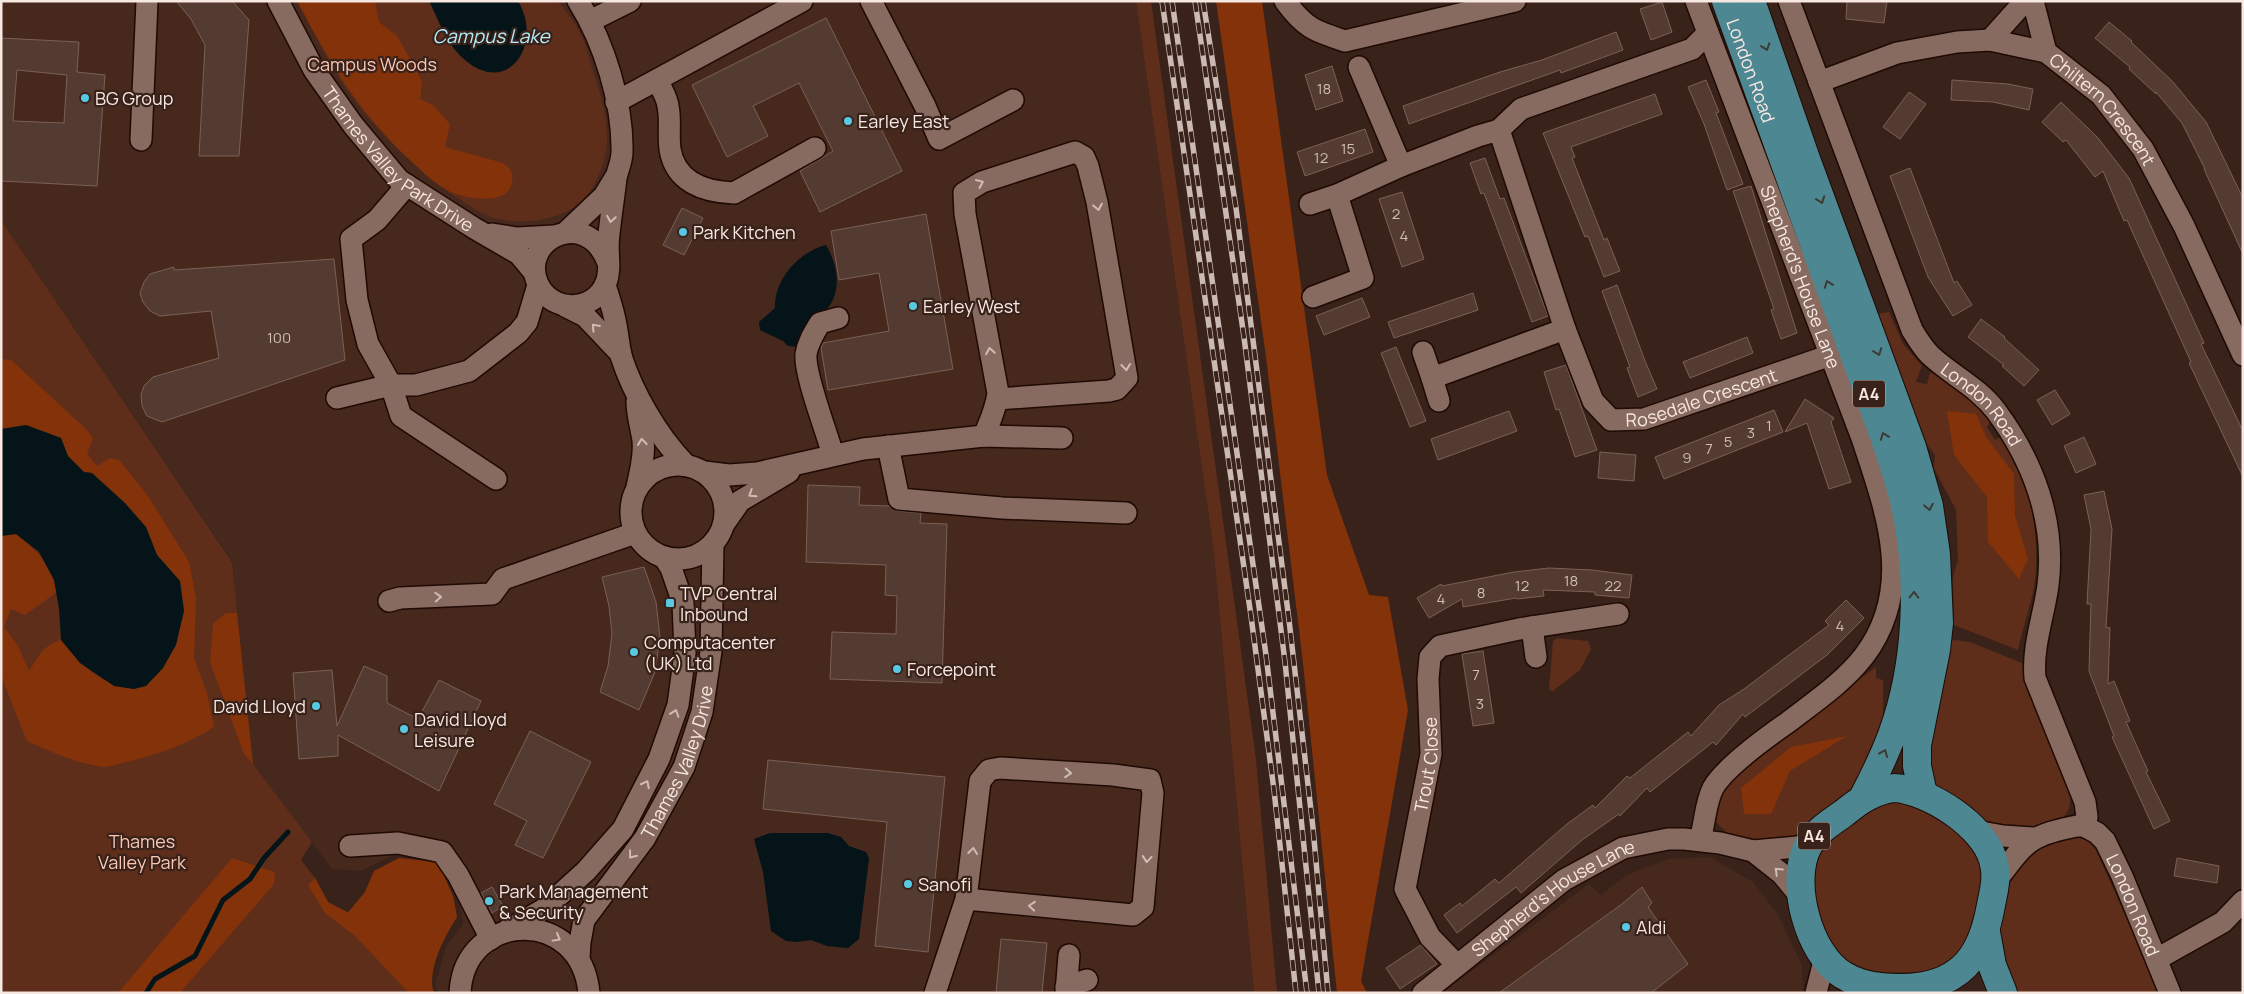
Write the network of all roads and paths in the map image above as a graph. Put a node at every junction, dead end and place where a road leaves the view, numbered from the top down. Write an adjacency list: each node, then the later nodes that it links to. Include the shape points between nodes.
1 (147, 1): 25 (street)
2 (278, 1): 29 (street, Thames Valley Park Drive, via 314,70 353,125 399,180)
3 (578, 1): 15 (street)
4 (630, 1): 15 (street)
5 (802, 1): 20 (street)
6 (871, 1): 22 (street, via 939,139)
7 (1285, 1): 8 (street, via 1300,21 1345,41)
8 (1515, 1)
9 (1696, 1): 16 (street, Shepherd's House Lane)
10 (1726, 1): 70 (main road, London Road / A4, one-way to 10, via 1892,734 1910,660 1914,566 1907,514 1885,439)
11 (1751, 1): 69 (main road, London Road / A4, one-way to 69, via 1912,448 1929,506 1936,554 1939,623 1917,745 1917,766)
12 (1789, 1): 21 (street, London Road)
13 (2025, 1): 17 (street)
14 (2033, 1): 18 (street)
15 (590, 21): 23 (street, via 603,52)
16 (1708, 33): 24 (street, via 1692,49 1521,109); 44 (street, Shepherd's House Lane)
17 (1990, 40): 18 (street, Chiltern Crescent); 21 (street, Chiltern Crescent, via 1957,42 1897,53)
18 (2046, 52): 45 (street, Chiltern Crescent, via 2101,95 2143,149 2184,226)
19 (1359, 67): 27 (street)
20 (658, 81): 23 (street); 26 (street, via 668,105 670,149 676,167 686,181 699,187 734,193)
21 (1819, 82): 71 (street, London Road, via 1912,330 1929,354 1969,384 1995,410 2032,470 2046,516 2049,549 2048,583 2033,658 2035,678 2085,802 2088,817)
22 (1013, 100)
23 (616, 102): 28 (street, via 622,154)
24 (1498, 130): 27 (street); 41 (street, Rosedale Crescent)
25 (141, 140)
26 (816, 148)
27 (1401, 166): 30 (street)
28 (617, 176): 33 (street, via 604,196); 34 (street, one-way to 34, via 608,236)
29 (407, 185): 32 (street, Thames Valley Park Drive); 47 (street, via 377,220 351,239 357,300 368,344)
30 (1337, 195): 31 (street); 37 (street, via 1363,278)
31 (1310, 204)
32 (482, 232): 33 (street, Thames Valley Park Drive, via 517,238); 35 (street, Thames Valley Park Drive, via 519,254)
33 (559, 234): 34 (street, via 579,233 595,240); 35 (street, via 544,244 539,252)
34 (608, 263): 36 (street)
35 (536, 278): 38 (street, via 549,299); 40 (street)
36 (605, 285): 38 (street, via 598,296 588,302 576,306); 43 (street)
37 (1313, 297)
38 (562, 305): 40 (street); 43 (street, one-way to 38, via 585,316)
39 (838, 318): 55 (street, via 820,323 810,339 806,356)
40 (526, 322): 47 (street, via 518,333 469,371 416,385)
41 (1566, 329): 44 (street, Rosedale Crescent, via 1593,401 1611,420 1644,419); 46 (street)
42 (1423, 352): 46 (street)
43 (621, 354): 48 (street)
44 (1830, 354): 74 (street, Shepherd's House Lane, via 1885,510 1894,580 1886,616 1864,656 1846,676 1770,735 1714,787)
45 (2243, 355)
46 (1432, 378): 51 (street)
47 (391, 385): 49 (street); 58 (street, via 401,416)
48 (636, 397): 56 (street, via 666,445); 59 (street, one-way to 48, via 643,460 643,440)
49 (337, 398)
50 (997, 399): 50 (street, one-way to 50, via 964,193 982,182 1076,152 1084,157 1088,166 1097,202 1127,378 1117,389 1109,391); 52 (street)
51 (1439, 401)
52 (984, 436): 53 (street); 54 (street)
53 (1062, 438)
54 (888, 446): 55 (street); 60 (street, via 899,499 1002,508)
55 (830, 456): 57 (street, via 756,473); 61 (street, one-way to 61, via 783,475 740,501)
56 (684, 463): 57 (street); 59 (street, via 656,469)
57 (704, 472): 61 (street, via 716,482 723,496)
58 (496, 479)
59 (637, 487): 62 (street, via 630,517)
60 (1126, 513)
61 (724, 524): 63 (street)
62 (635, 533): 64 (street, via 648,549); 65 (street, one-way to 62, via 492,594 503,579)
63 (713, 544): 64 (street, via 694,557 680,560); 88 (street, Thames Valley Drive, one-way to 88, via 711,651 702,712 684,767 645,838 584,920 580,942)
64 (664, 557): 83 (street, Thames Valley Drive, one-way to 64, via 544,909 586,870 623,829 659,759 678,705 685,653 683,603)
65 (389, 601)
66 (1618, 614): 67 (street, Trout Close)
67 (1532, 627): 68 (street); 87 (street, Trout Close, via 1440,646 1430,657 1431,754 1405,889 1430,937)
68 (1536, 657)
69 (1923, 794): 70 (main road, A4, via 1894,788); 72 (main road, A4)
70 (1864, 798): 76 (main road, A4, via 1820,832)
71 (2084, 826): 73 (street); 86 (street, London Road, via 2097,832 2105,841)
72 (1976, 831): 73 (street); 78 (main road, A4, via 1993,858)
73 (2033, 838): 78 (street, via 2015,855)
74 (1700, 840): 77 (street, Shepherd's House Lane); 87 (street, Shepherd's House Lane, via 1668,839 1623,848 1564,880)
75 (350, 846): 83 (street, via 398,844 442,852)
76 (1808, 846): 77 (street, Shepherd's House Lane); 79 (main road, A4, via 1801,866)
77 (1753, 851): 79 (street, Shepherd's House Lane, one-way to 77, via 1782,874)
78 (1996, 881): 82 (main road, A4)
79 (1800, 896): 85 (main road, A4, via 1811,931)
80 (966, 899): 80 (street, one-way to 80, via 980,781 989,770 1000,768 1150,780 1153,793 1143,906 1133,915); 95 (street)
81 (2243, 901): 86 (street, via 2223,922)
82 (1986, 932): 90 (main road, A4, via 1966,965 1947,978); 98 (main road, A4, via 1992,965)
83 (499, 935): 88 (street, one-way to 88, via 529,928 546,932 565,942); 93 (street, Thames Valley Drive, via 481,945 469,958 461,978)
84 (1069, 956): 91 (street)
85 (1825, 957): 92 (main road, A4, via 1842,975); 97 (street)
86 (2156, 959): 99 (street, London Road)
87 (1456, 964): 96 (street, Shepherd's House Lane)
88 (585, 976): 94 (street)
89 (1087, 980): 91 (street)
90 (1946, 988): 92 (main road, A4)
91 (1066, 990)
92 (1875, 990)
93 (460, 993)
94 (602, 993)
95 (934, 993)
96 (1423, 993)
97 (1816, 993)
98 (2003, 993)
99 (2170, 993)

